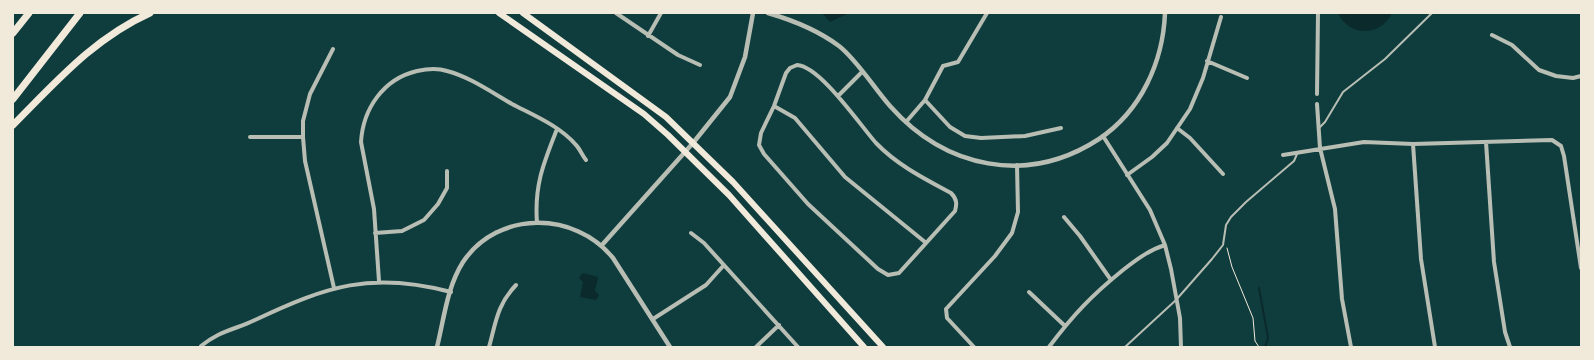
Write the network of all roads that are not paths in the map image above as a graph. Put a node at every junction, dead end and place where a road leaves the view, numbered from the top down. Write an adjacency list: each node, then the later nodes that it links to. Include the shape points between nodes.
1 (29, 13): 15 (highway)
2 (80, 13): 26 (highway)
3 (150, 13): 31 (highway, via 119,29 89,50)
4 (499, 13): 43 (main road, via 644,114)
5 (523, 13): 40 (main road, via 666,117)
6 (616, 13): 17 (street)
7 (661, 13): 17 (street)
8 (753, 13): 40 (street, via 745,57 736,85 718,113)
9 (768, 13): 21 (street, via 811,30 836,44)
10 (987, 13): 27 (street, via 958,62 943,66)
11 (1165, 13): 36 (street, via 1160,51 1149,82 1129,112)
12 (1318, 13): 24 (street)
13 (1432, 13): 35 (lane, via 1385,59 1343,92)
14 (1220, 18): 19 (street)
15 (13, 33)
16 (1492, 35): 22 (street, via 1512,45 1539,70 1556,76)
17 (648, 36): 20 (street)
18 (333, 49): 38 (street, via 310,94 303,121)
19 (1207, 61): 23 (street); 33 (street, via 1193,104)
20 (700, 65)
21 (862, 72): 25 (street); 30 (street)
22 (1581, 76)
23 (1248, 78)
24 (1317, 94)
25 (838, 96): 29 (street, via 803,66 796,65 786,72); 55 (street, via 876,143 902,166 955,197 955,211)
26 (13, 98)
27 (925, 100): 30 (street); 32 (street, via 950,127 965,136 1025,136)
28 (1317, 104): 35 (street)
29 (774, 106): 55 (street, via 795,118 850,181); 55 (street, via 761,134 759,145 764,154 808,204 872,264 888,275 899,273)
30 (906, 122): 47 (street, via 923,137 946,151 990,164)
31 (13, 125)
32 (1061, 128)
33 (1177, 128): 49 (street, via 1190,138); 50 (street, via 1167,143)
34 (557, 129): 46 (street, via 576,144); 52 (street, via 541,169); 53 (street, via 446,70 422,70 399,79 375,99 365,120 362,135 361,142 374,209)
35 (1318, 129): 42 (street)
36 (1103, 136): 47 (street, via 1086,147 1058,159 1038,164); 50 (street)
37 (250, 137): 38 (street)
38 (303, 137): 63 (street, via 305,161)
39 (1486, 142): 41 (street); 59 (street, via 1552,140 1562,146); 84 (street, via 1494,262 1505,332)
40 (693, 143): 43 (street); 77 (main road, via 733,182)
41 (1413, 144): 42 (street, via 1364,142); 83 (street, via 1421,259)
42 (1320, 148): 44 (street); 82 (street, via 1335,209 1342,299)
43 (685, 151): 56 (street); 76 (main road, via 729,195)
44 (1299, 151): 45 (street); 66 (lane, via 1294,161 1231,217 1226,225 1223,245)
45 (1283, 155)
46 (586, 160)
47 (1017, 165): 78 (street, via 1018,212 1012,233 948,305 946,311 947,318)
48 (447, 171): 53 (street, via 447,188 438,204 424,220 402,231)
49 (1223, 174)
50 (1127, 175): 57 (street, via 1150,210)
51 (1064, 217): 60 (street)
52 (537, 222): 56 (street, via 553,222 573,228); 64 (street, via 503,229 480,243 463,263)
53 (375, 233): 61 (street)
54 (691, 233): 58 (street)
55 (926, 242)
56 (602, 245): 67 (street)
57 (1165, 245): 60 (street, via 1137,259); 66 (street)
58 (724, 265): 67 (street, via 706,284); 68 (street)
59 (1581, 268)
60 (1111, 280): 69 (street, via 1095,292)
61 (379, 281): 63 (street); 64 (street, via 404,282)
62 (516, 285): 72 (street, via 504,297)
63 (334, 288): 70 (street, via 297,300 218,335)
64 (451, 292): 71 (street)
65 (1029, 292): 69 (street)
66 (1176, 300): 80 (lane); 81 (street, via 1181,323)
67 (653, 319): 73 (street)
68 (779, 325): 74 (street); 75 (street)
69 (1065, 326): 79 (street)
70 (201, 346)
71 (437, 347)
72 (489, 347)
73 (670, 347)
74 (756, 347)
75 (798, 347)
76 (864, 347)
77 (883, 347)
78 (974, 347)
79 (1049, 347)
80 (1125, 347)
81 (1181, 347)
82 (1351, 347)
83 (1435, 347)
84 (1510, 347)

